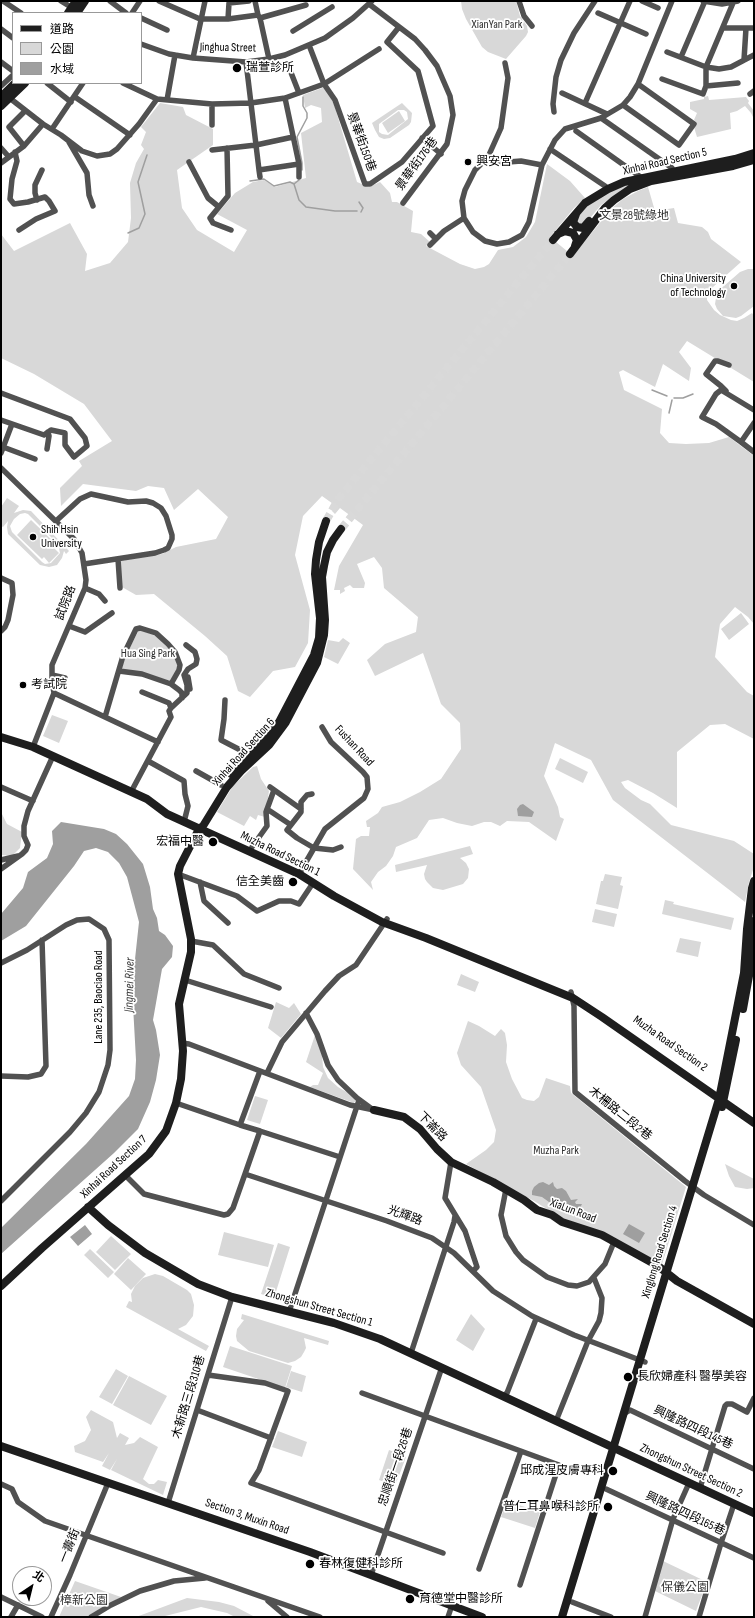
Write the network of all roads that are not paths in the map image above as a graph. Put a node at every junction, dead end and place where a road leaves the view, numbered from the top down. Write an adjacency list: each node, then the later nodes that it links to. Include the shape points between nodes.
1 (3, 1): 22 (street)
2 (61, 1): 21 (street)
3 (85, 1): 21 (main road)
4 (110, 1): 23 (street)
5 (140, 1): 24 (street)
6 (159, 1): 28 (street)
7 (205, 1): 28 (street)
8 (249, 1): 29 (street, via 230,3)
9 (255, 1): 26 (street)
10 (519, 1): 31 (street, via 524,16)
11 (595, 1): 82 (street, via 574,33 561,60 556,77)
12 (630, 1): 30 (street)
13 (642, 1): 20 (street)
14 (672, 1): 66 (street)
15 (704, 1): 17 (street, via 722,4); 47 (street)
16 (370, 2): 32 (street, 景華街176巷); 42 (street, Jinghua Street, via 334,32)
17 (736, 2): 33 (street)
18 (306, 5): 26 (street)
19 (332, 7): 38 (street)
20 (658, 8)
21 (75, 10)
22 (20, 12)
23 (125, 12)
24 (133, 12)
25 (598, 12): 30 (street)
26 (259, 17): 29 (street); 49 (street)
27 (142, 18): 37 (street)
28 (200, 19): 29 (street); 48 (street)
29 (228, 19)
30 (620, 23): 39 (street); 77 (street)
31 (532, 26)
32 (399, 27): 91 (street, via 387,42 418,71 433,126); 101 (street, 景華街176巷, via 415,39 437,66 450,96 453,115 451,128 447,144)
33 (723, 28): 34 (street); 54 (street)
34 (746, 28): 35 (street); 50 (street)
35 (754, 28)
36 (1, 29): 40 (street)
37 (167, 30)
38 (293, 31)
39 (646, 34)
40 (12, 37)
41 (142, 44): 46 (street, Jinghua Street)
42 (309, 45): 49 (street, Jinghua Street); 65 (street, 景華街150巷)
43 (379, 49): 65 (street)
44 (667, 52): 47 (street)
45 (754, 55): 50 (street)
46 (175, 56): 48 (street, Jinghua Street); 74 (street)
47 (681, 57): 54 (street)
48 (194, 58): 52 (street, Jinghua Street)
49 (269, 59): 52 (street, Jinghua Street)
50 (744, 60): 54 (street, via 731,67)
51 (1, 62): 55 (street)
52 (246, 62): 76 (street)
53 (505, 63): 103 (street, via 508,78 501,128)
54 (706, 67): 67 (street)
55 (12, 70)
56 (290, 70): 68 (street)
57 (12, 77): 70 (street)
58 (662, 79): 67 (street, via 703,94)
59 (738, 83): 67 (street)
60 (14, 84): 70 (main road)
61 (23, 84): 70 (main road)
62 (48, 84): 75 (street)
63 (82, 84): 71 (street)
64 (125, 84): 73 (street)
65 (324, 84): 68 (street); 91 (street, 景華街150巷, via 335,100 365,184 370,184 402,162)
66 (638, 84): 79 (street); 79 (street, via 694,124 679,145)
67 (706, 86)
68 (299, 93): 72 (street)
69 (562, 93): 77 (street)
70 (4, 94): 80 (main road); 81 (street)
71 (75, 97): 75 (street); 89 (street)
72 (285, 98): 76 (street); 90 (street)
73 (157, 99): 74 (street); 89 (street)
74 (167, 100): 78 (street)
75 (70, 102): 87 (street)
76 (251, 103): 78 (street); 93 (street)
77 (584, 103): 83 (street)
78 (212, 104): 86 (street)
79 (623, 105): 83 (street)
80 (1, 106)
81 (25, 111): 85 (street); 94 (street, via 9,127)
82 (554, 112)
83 (608, 114): 84 (street)
84 (601, 118): 97 (street, via 565,129); 111 (street, via 672,168)
85 (43, 124): 87 (street); 94 (street)
86 (212, 125)
87 (52, 129): 92 (street)
88 (576, 132): 114 (street)
89 (130, 135): 92 (street, via 110,154 98,156 87,154)
90 (293, 137): 93 (street); 107 (street)
91 (422, 138): 101 (street)
92 (68, 142): 118 (street, via 87,173 89,195)
93 (256, 145): 96 (street); 110 (street)
94 (24, 146): 99 (street)
95 (1, 148): 102 (street)
96 (227, 148): 98 (street); 119 (street, via 228,196)
97 (550, 149): 108 (street); 115 (street)
98 (212, 150)
99 (15, 152): 102 (street); 116 (street, via 17,161 10,199 14,204)
100 (754, 153): 111 (main road, Xinhai Road Section 5)
101 (441, 154): 117 (street, 景華街176巷)
102 (9, 157): 106 (street)
103 (488, 157): 108 (street, via 496,163 521,161); 122 (street, via 475,170 465,190 462,201)
104 (754, 160): 121 (main road, Xinhai Road Section 5, via 651,181 630,189)
105 (189, 162): 119 (street, via 208,198)
106 (1, 163)
107 (299, 164): 110 (street); 113 (street)
108 (542, 165): 122 (street, via 529,222 522,235 509,242 497,244 485,241 473,232)
109 (42, 170): 116 (street, via 35,185)
110 (259, 170): 112 (street)
111 (673, 172): 114 (main road, Xinhai Road Section 5)
112 (260, 177)
113 (299, 177)
114 (642, 178): 115 (main road, Xinhai Road Section 5)
115 (608, 189): 120 (main road, Xinhai Road Section 5, via 585,203)
116 (37, 200): 123 (street, via 45,197 55,211)
117 (403, 203)
118 (94, 206)
119 (218, 207): 124 (street, via 211,215 210,221)
120 (577, 212): 121 (main road, via 573,222 580,228 586,226 594,215); 128 (main road, Xinhai Road Section 5, via 556,237 565,231 574,234 577,240)
121 (602, 212): 128 (main road, Xinhai Road Section 5)
122 (464, 218): 126 (street)
123 (19, 230)
124 (231, 230)
125 (430, 233): 126 (street)
126 (436, 239): 127 (street)
127 (430, 245)
128 (575, 247): 129 (main road, Xinhai Road Section 5)
129 (570, 254)
130 (729, 365): 131 (street, via 715,361 706,374)
131 (726, 392): 133 (street); 138 (street, via 718,392 702,417)
132 (1, 393): 137 (street, via 70,419 85,438 87,446 74,457 65,445 65,433 51,430)
133 (754, 410)
134 (1, 420): 136 (street)
135 (754, 423): 138 (street)
136 (12, 424): 137 (street, via 44,435); 140 (street)
137 (48, 432): 139 (street)
138 (742, 442): 141 (street)
139 (47, 449)
140 (2, 450): 142 (street)
141 (754, 452)
142 (35, 459)
143 (1, 468): 144 (street, 試院路)
144 (56, 521): 147 (street, via 80,499 91,494 128,502 146,501 161,508 172,535 171,544 164,550); 148 (street, 試院路, via 78,545)
145 (326, 521): 173 (main road, Xinhai Road Section 6, via 316,560 320,618 319,638 314,655 279,722 261,745)
146 (341, 529): 186 (main road, Xinhai Road Section 6, via 333,540 322,577 325,620 317,663 278,734 233,779)
147 (118, 559): 148 (street); 151 (street)
148 (84, 564): 150 (street, 試院路)
149 (1, 578): 155 (street, via 12,583 13,596 8,620)
150 (85, 588): 152 (street, via 99,594); 154 (street, 試院路)
151 (120, 588)
152 (105, 601)
153 (112, 613): 154 (street, via 84,632)
154 (70, 626): 158 (street, 試院路, via 52,665)
155 (1, 631)
156 (186, 646): 164 (street, via 195,652 198,660 184,675 187,693)
157 (119, 671): 161 (street, via 142,674); 161 (street, via 136,629 140,628 156,633 175,652 180,667); 167 (street)
158 (52, 675): 160 (street); 163 (street, 試院路)
159 (188, 677): 164 (street, via 190,695)
160 (65, 678)
161 (170, 684): 164 (street, via 182,693)
162 (142, 692): 166 (street, via 168,703)
163 (54, 693): 167 (street); 172 (street, 試院路)
164 (182, 698): 166 (street)
165 (225, 700): 173 (street, via 221,740)
166 (171, 708): 171 (street, via 169,711 172,717)
167 (105, 717): 171 (street)
168 (322, 727): 189 (street, Fushan Road, via 331,742 367,777 368,790 364,798 325,829)
169 (1, 732): 172 (main road, Muzha Road Section 1)
170 (1, 737): 172 (main road, Muzha Road Section 1)
171 (158, 742): 175 (street)
172 (33, 746): 174 (main road, Muzha Road Section 1); 179 (main road, Muzha Road Section 1)
173 (250, 754): 177 (main road, Xinhai Road Section 6)
174 (53, 756): 179 (main road, Muzha Road Section 1); 181 (street)
175 (148, 761): 179 (street); 184 (street, via 184,781 188,806)
176 (196, 771): 177 (street)
177 (221, 785): 186 (main road, Xinhai Road Section 6)
178 (1, 787): 181 (street)
179 (132, 791): 184 (main road, Muzha Road Section 1); 186 (main road, Muzha Road Section 1, via 167,814)
180 (312, 794): 183 (street, via 301,802)
181 (33, 801): 190 (street, via 24,826 24,836 28,845)
182 (267, 808): 183 (street, via 272,788); 185 (street); 187 (street, via 267,826)
183 (301, 809): 185 (street)
184 (185, 818): 186 (main road, Muzha Road Section 1)
185 (291, 825): 189 (street, via 287,830)
186 (200, 826): 187 (main road, Muzha Road Section 1); 193 (main road, Muzha Road Section 1); 194 (main road)
187 (252, 847): 193 (main road, Muzha Road Section 1)
188 (341, 847): 189 (street, via 333,850)
189 (314, 848): 193 (street, Fushan Road)
190 (22, 854): 191 (street); 192 (street)
191 (1, 860)
192 (1, 868)
193 (300, 872): 196 (main road, Muzha Road Section 1); 198 (main road, Muzha Road Section 1)
194 (178, 874): 195 (street); 202 (main road, Xinhai Road Section 7)
195 (200, 882): 196 (street, via 237,896 257,912 279,901 299,904); 200 (street, via 204,901)
196 (313, 883): 198 (main road, Muzha Road Section 1, via 362,912)
197 (753, 884): 213 (main road, Xinglong Road Section 4, via 746,929 744,973)
198 (386, 921): 206 (main road, Muzha Road Section 1, via 416,929); 208 (street, via 356,965 339,976)
199 (754, 921): 213 (main road, Xinglong Road Section 4, via 753,954 747,990)
200 (228, 923)
201 (42, 940): 203 (street, Lane 235, Baociao Road); 212 (street, via 46,1066 41,1074 28,1077); 228 (street, Lane 235, Baociao Road, via 77,920 88,920 104,929 110,940 108,1065 99,1092 86,1113)
202 (191, 941): 204 (main road, Xinhai Road Section 7); 205 (street, via 213,945 244,974)
203 (1, 962)
204 (185, 980): 207 (street); 209 (main road, Xinhai Road Section 7, via 179,1004)
205 (279, 988)
206 (572, 995): 213 (main road, Muzha Road Section 2, via 604,1013); 226 (street, 木柵路二段2巷, via 575,1092)
207 (271, 1007)
208 (306, 1013): 211 (street, via 282,1042); 214 (street, 下崙路, via 328,1065 338,1080)
209 (182, 1043): 210 (street); 215 (main road, Xinhai Road Section 7, via 183,1058)
210 (260, 1071): 211 (street); 220 (street)
211 (267, 1073): 216 (street)
212 (1, 1076)
213 (721, 1098): 218 (main road, Muzha Road Section 2); 219 (main road, Muzha Road Section 2); 226 (main road, Xinglong Road Section 4)
214 (360, 1100): 216 (street); 217 (street, 下崙路)
215 (176, 1103): 220 (street); 225 (main road, Xinhai Road Section 7, via 166,1131 149,1154)
216 (357, 1107): 217 (street); 222 (street)
217 (374, 1110): 223 (main road, 下崙路, via 396,1114 411,1121)
218 (754, 1118)
219 (754, 1124)
220 (240, 1125): 221 (street)
221 (260, 1131): 222 (street); 224 (street)
222 (340, 1157): 229 (street)
223 (451, 1162): 227 (main road, XiaLun Road); 231 (street, via 445,1198)
224 (245, 1174): 225 (street, via 233,1208 228,1214 219,1215 149,1196 140,1192); 229 (street, 光輝路)
225 (125, 1175): 230 (main road, Xinhai Road Section 7)
226 (694, 1188): 232 (street); 236 (main road, Xinglong Road Section 4)
227 (506, 1189): 233 (main road, XiaLun Road, via 541,1212 552,1215 568,1225 595,1232); 237 (street, via 502,1205 506,1236 526,1263 547,1277 568,1285 583,1285)
228 (1, 1201)
229 (326, 1201): 234 (street, 光輝路, via 412,1230); 240 (street)
230 (88, 1207): 238 (main road, Xinhai Road Section 7); 239 (main road, Zhongshun Street Section 1, via 128,1241 161,1263 198,1284)
231 (455, 1216): 234 (street); 235 (street, via 462,1225 477,1267)
232 (754, 1225)
233 (614, 1242): 236 (main road, XiaLun Road); 237 (street, via 605,1264)
234 (446, 1247): 235 (street, 光輝路); 244 (street)
235 (473, 1271): 241 (street, 光輝路, via 493,1290)
236 (668, 1274): 242 (main road, XiaLun Road); 245 (main road, Xinglong Road Section 4)
237 (594, 1278): 243 (street, via 601,1292 602,1307 599,1321)
238 (1, 1286)
239 (232, 1297): 240 (main road, Zhongshun Street Section 1); 247 (street, 木新路三段310巷)
240 (289, 1312): 244 (main road, Zhongshun Street Section 1, via 380,1338)
241 (536, 1318): 243 (street, 光輝路); 249 (street, via 507,1393)
242 (754, 1324)
243 (588, 1341): 245 (street, 光輝路); 254 (street)
244 (411, 1353): 246 (main road, Zhongshun Street Section 1)
245 (642, 1361): 252 (main road, Xinglong Road Section 4)
246 (442, 1367): 249 (main road, Zhongshun Street Section 1); 253 (street, 忠順街一段26巷)
247 (208, 1375): 251 (street, 木新路三段310巷); 255 (street, via 265,1383 288,1391)
248 (362, 1392): 253 (street)
249 (503, 1396): 254 (main road, Zhongshun Street Section 1)
250 (754, 1398): 258 (street, via 747,1412 727,1404)
251 (197, 1410): 255 (street); 266 (street, 木新路三段310巷)
252 (627, 1412): 257 (main road, Xinglong Road Section 4); 258 (street, 興隆路四段145巷)
253 (425, 1416): 259 (street); 270 (street, 忠順街一段26巷)
254 (556, 1421): 257 (main road, Zhongshun Street Section 1)
255 (271, 1438): 270 (street, via 259,1470 251,1483)
256 (1, 1446): 261 (main road, Section 3, Muxin Road)
257 (616, 1449): 262 (main road, Zhongshun Street Section 2); 265 (main road, Xinglong Road Section 4); 294 (main road, Xinglong Road Section 4)
258 (712, 1449): 260 (street, 興隆路四段145巷); 264 (street)
259 (520, 1451): 275 (street); 278 (street, via 560,1464)
260 (754, 1469)
261 (108, 1483): 266 (main road, Section 3, Muxin Road); 271 (street, 一壽街)
262 (689, 1483): 264 (main road, Zhongshun Street Section 2); 269 (street)
263 (1, 1484): 271 (street, via 12,1489 18,1502 45,1521)
264 (700, 1488): 267 (main road, Zhongshun Street Section 2)
265 (606, 1489): 269 (street, 興隆路四段165巷); 282 (main road, Xinglong Road Section 4)
266 (168, 1503): 276 (main road, Section 3, Muxin Road)
267 (734, 1504): 268 (main road, Zhongshun Street Section 2); 272 (street)
268 (754, 1513)
269 (673, 1520): 272 (street, 興隆路四段165巷); 297 (street)
270 (385, 1532): 273 (street); 276 (street, 忠順街一段26巷)
271 (86, 1536): 277 (street); 289 (street, 一壽街)
272 (721, 1543): 274 (street, 興隆路四段165巷); 298 (street)
273 (443, 1553)
274 (754, 1558)
275 (479, 1569)
276 (371, 1574): 285 (main road, Section 3, Muxin Road)
277 (208, 1579): 280 (street); 290 (street, via 174,1581 140,1591 111,1604)
278 (520, 1585)
279 (1, 1596): 281 (street)
280 (261, 1597): 286 (street); 291 (street)
281 (12, 1602)
282 (572, 1602): 295 (main road, Xinglong Road Section 4); 296 (street)
283 (18, 1606): 287 (street)
284 (20, 1606): 288 (street)
285 (452, 1606): 292 (street); 293 (main road, Section 3, Muxin Road)
286 (318, 1616)
287 (12, 1617)
288 (42, 1617)
289 (51, 1617)
290 (91, 1617)
291 (287, 1617)
292 (448, 1617)
293 (482, 1617)
294 (562, 1617)
295 (568, 1617)
296 (611, 1617)
297 (645, 1617)
298 (699, 1617)

